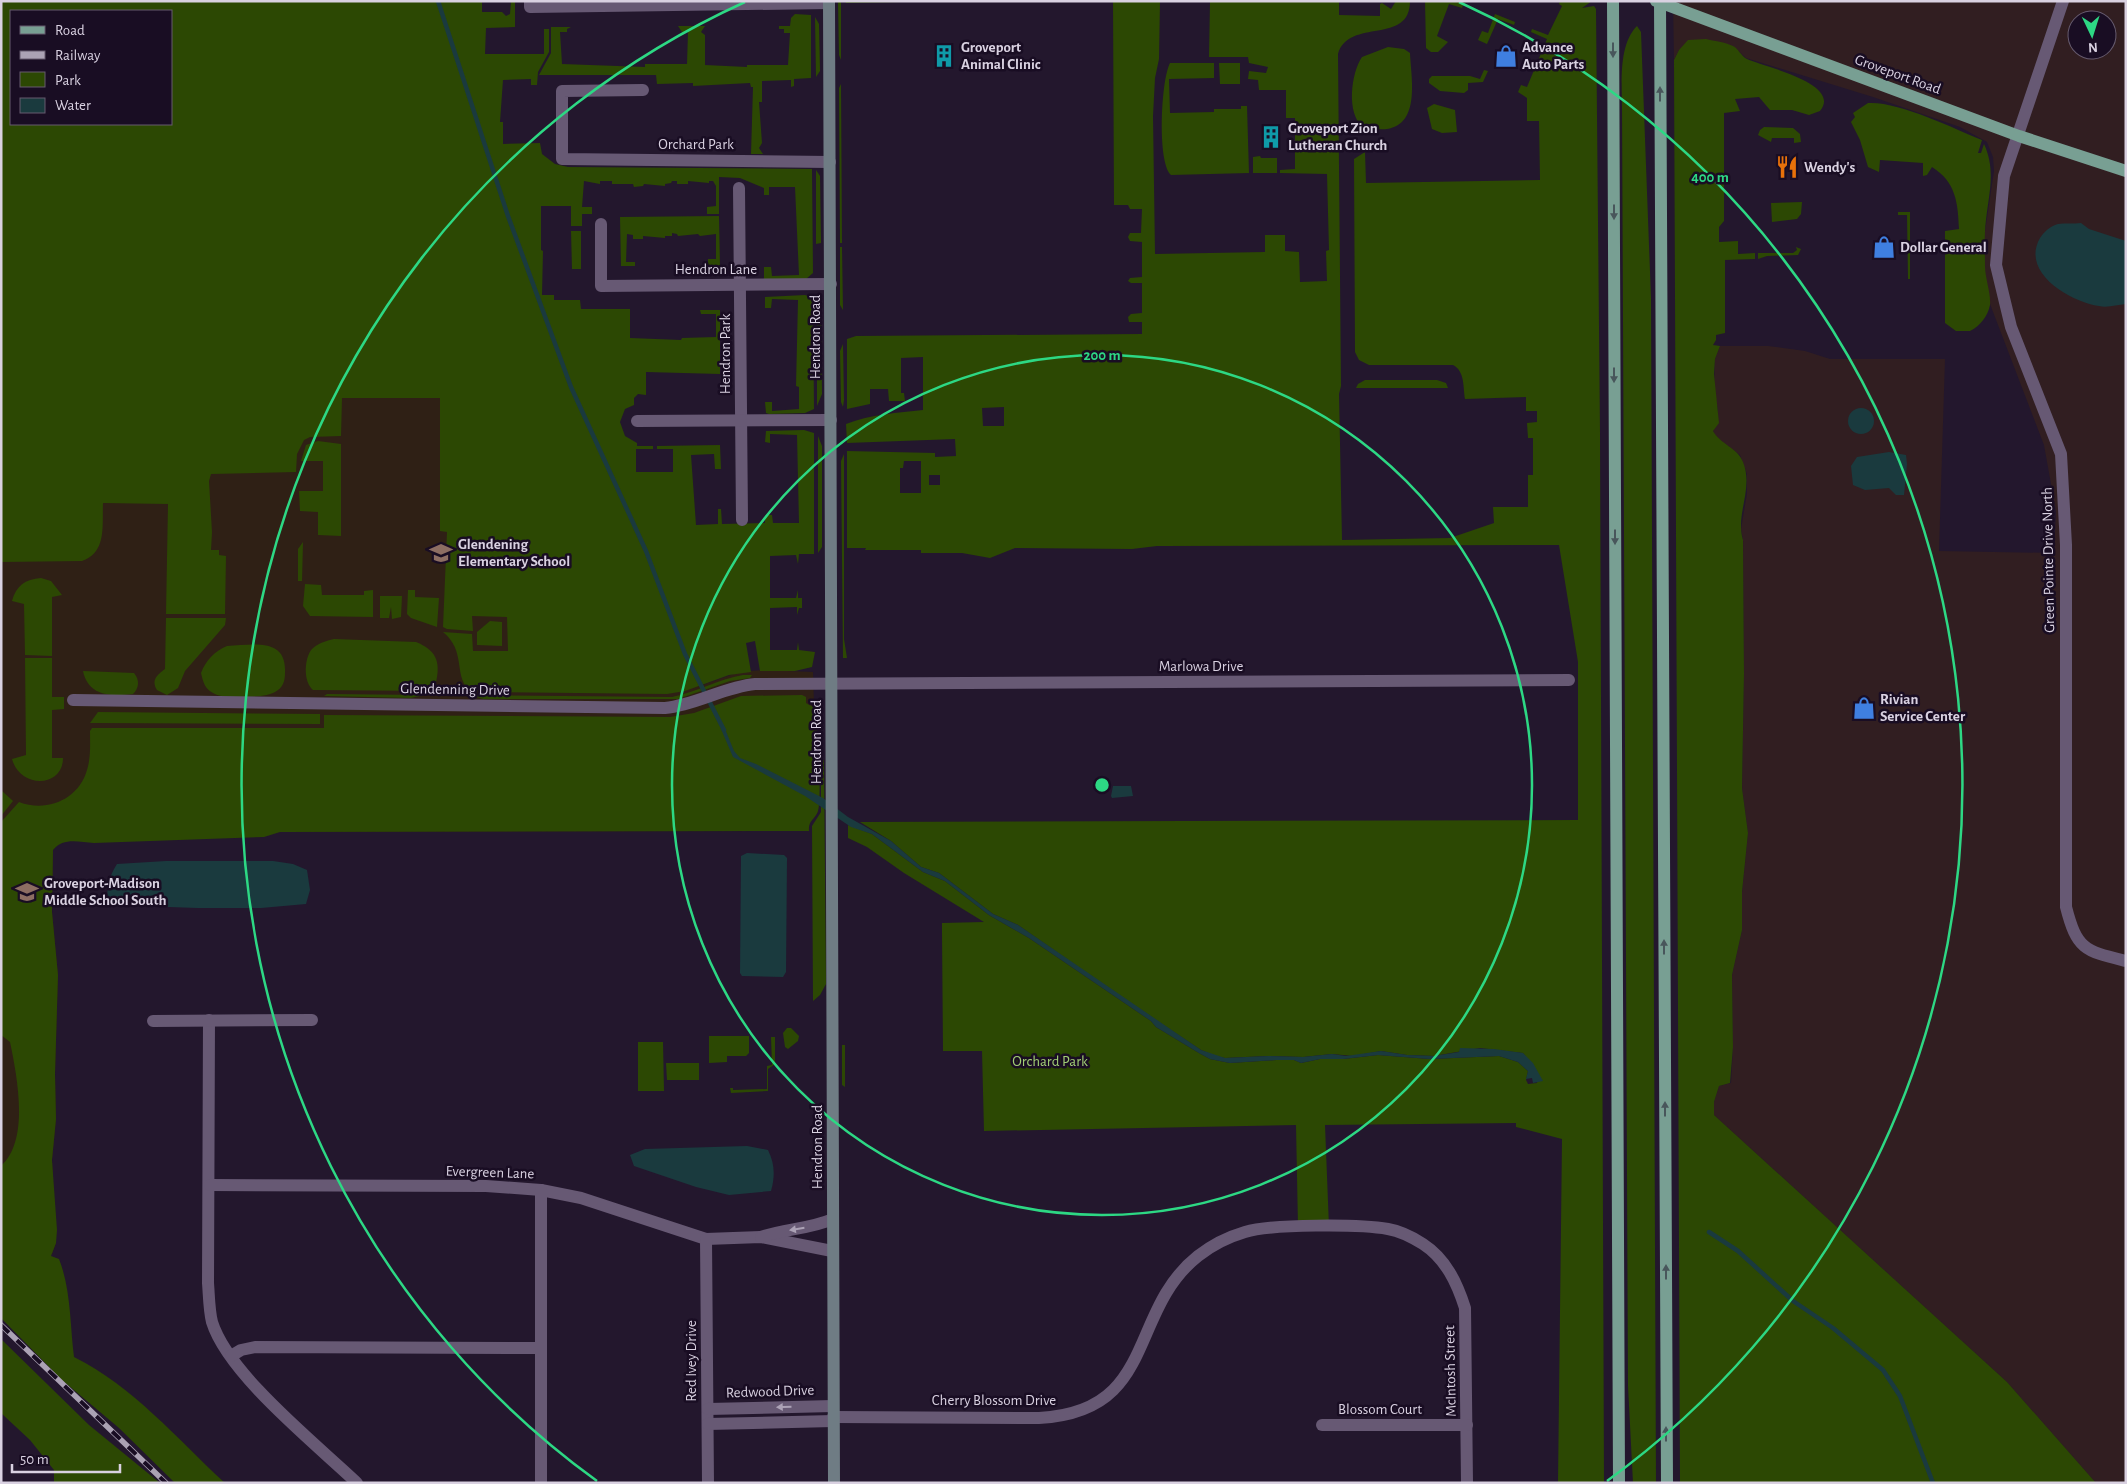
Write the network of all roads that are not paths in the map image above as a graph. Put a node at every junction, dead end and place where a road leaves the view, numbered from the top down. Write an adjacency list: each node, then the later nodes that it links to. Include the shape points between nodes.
1 (1613, 1): 45 (main road, one-way to 45)
2 (2063, 1): 8 (street, Green Pointe Drive North)
3 (829, 2): 5 (street); 9 (street, Hendron Road)
4 (1659, 2): 8 (main road, Groveport Road); 46 (main road, one-way to 4)
5 (626, 3): 6 (street)
6 (530, 4)
7 (643, 90): 9 (street, Orchard Park, via 562,91 562,159)
8 (2019, 136): 10 (main road, Groveport Road); 22 (street, Green Pointe Drive North, via 2004,176 1996,264 2022,359 2060,454 2066,554 2066,907 2073,934 2092,953)
9 (830, 162): 13 (street, Hendron Road)
10 (2126, 171)
11 (739, 188): 14 (street, Hendron Park)
12 (601, 224): 14 (street, Hendron Lane, via 601,286)
13 (831, 284): 14 (street, Hendron Lane); 15 (street, Hendron Road)
14 (741, 286): 17 (street, Hendron Park)
15 (831, 420): 17 (street); 20 (street, Hendron Road)
16 (637, 421): 17 (street)
17 (741, 421): 18 (street, Hendron Park)
18 (742, 520)
19 (1569, 680): 20 (street, Marlowa Drive)
20 (833, 684): 21 (street, Glendenning Drive, via 739,686 698,701 665,708); 28 (street, Hendron Road)
21 (73, 700)
22 (2126, 961)
23 (209, 1020): 24 (street); 25 (street); 26 (street)
24 (312, 1020)
25 (153, 1021)
26 (210, 1184): 27 (street, Evergreen Lane, via 486,1186); 34 (street, via 208,1284 212,1322)
27 (541, 1190): 30 (street, Evergreen Lane, via 581,1198); 33 (street)
28 (833, 1219): 29 (street, Evergreen Lane, one-way to 29); 31 (street, Hendron Road)
29 (761, 1237): 30 (street, Evergreen Lane); 31 (street, Evergreen Lane)
30 (706, 1239): 35 (street, Red Ivey Drive)
31 (832, 1251): 36 (street, Hendron Road)
32 (1444, 1264): 36 (street, Cherry Blossom Drive, via 1422,1243 1388,1229 1267,1228 1246,1232 1213,1246 1185,1268 1164,1298 1124,1378 1094,1406 1072,1415 1046,1418); 39 (street, McIntosh Street, via 1458,1287 1465,1308)
33 (541, 1348): 34 (street, via 255,1347); 41 (street)
34 (231, 1356): 40 (street, via 247,1379)
35 (708, 1409): 36 (street, Redwood Drive, one-way to 35); 37 (street, Red Ivey Drive)
36 (833, 1414): 37 (street, Redwood Drive); 43 (street, Hendron Road)
37 (708, 1424): 42 (street, Red Ivey Drive)
38 (1322, 1425): 39 (street, Blossom Court)
39 (1467, 1425): 44 (street, McIntosh Street)
40 (357, 1483)
41 (541, 1483)
42 (708, 1483)
43 (834, 1483)
44 (1467, 1483)
45 (1619, 1483)
46 (1667, 1483)

